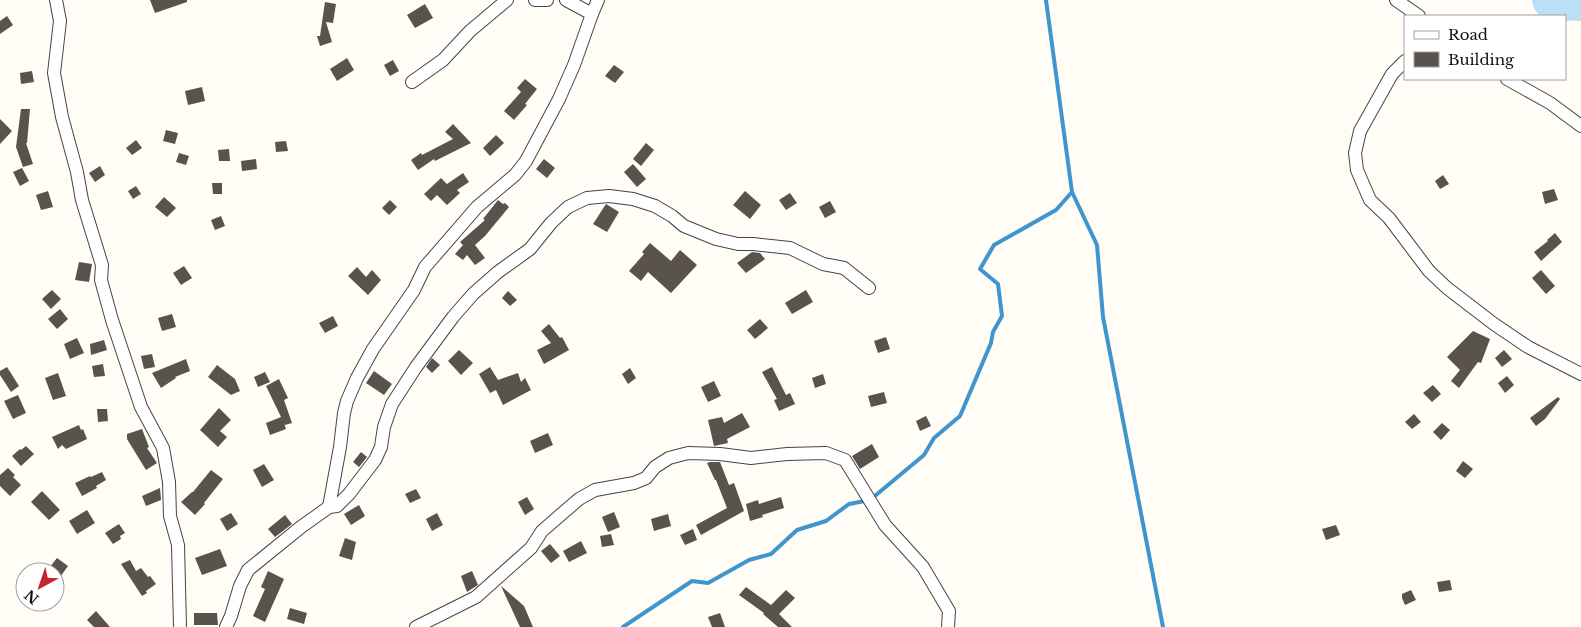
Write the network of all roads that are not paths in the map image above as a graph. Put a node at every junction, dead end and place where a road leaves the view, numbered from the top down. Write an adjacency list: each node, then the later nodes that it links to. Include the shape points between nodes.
1 (56, 0): 17 (street, via 60,21 54,73 62,117 102,264 101,280 121,346 141,407 163,448 170,516 178,545)
2 (507, 0): 12 (street, via 470,31 443,60)
3 (536, 0): 4 (street)
4 (547, 0)
5 (566, 0): 8 (street)
6 (598, 0): 8 (street)
7 (1396, 0): 9 (street)
8 (592, 14): 16 (street, via 574,65 526,161 515,175 477,207 425,267 414,290 357,378 344,414)
9 (1417, 15)
10 (1404, 63): 15 (street, via 1392,74 1360,131 1354,153 1357,170 1370,200 1447,288 1528,347)
11 (1509, 80): 13 (street, via 1550,103)
12 (412, 82)
13 (1581, 126)
14 (869, 288): 16 (street, via 844,268 823,264 790,248 716,239 684,226 655,206 633,199 587,198 568,207 530,249 472,294 416,366 392,404 375,460 349,494 337,506)
15 (1581, 374)
16 (329, 507): 18 (street, via 248,570)
17 (180, 627)
18 (226, 627)
19 (416, 627): 20 (street, via 476,597 579,499 595,490 646,478 669,458 688,453 751,458 826,453 844,460 886,525 923,567 949,611)
20 (948, 627)

